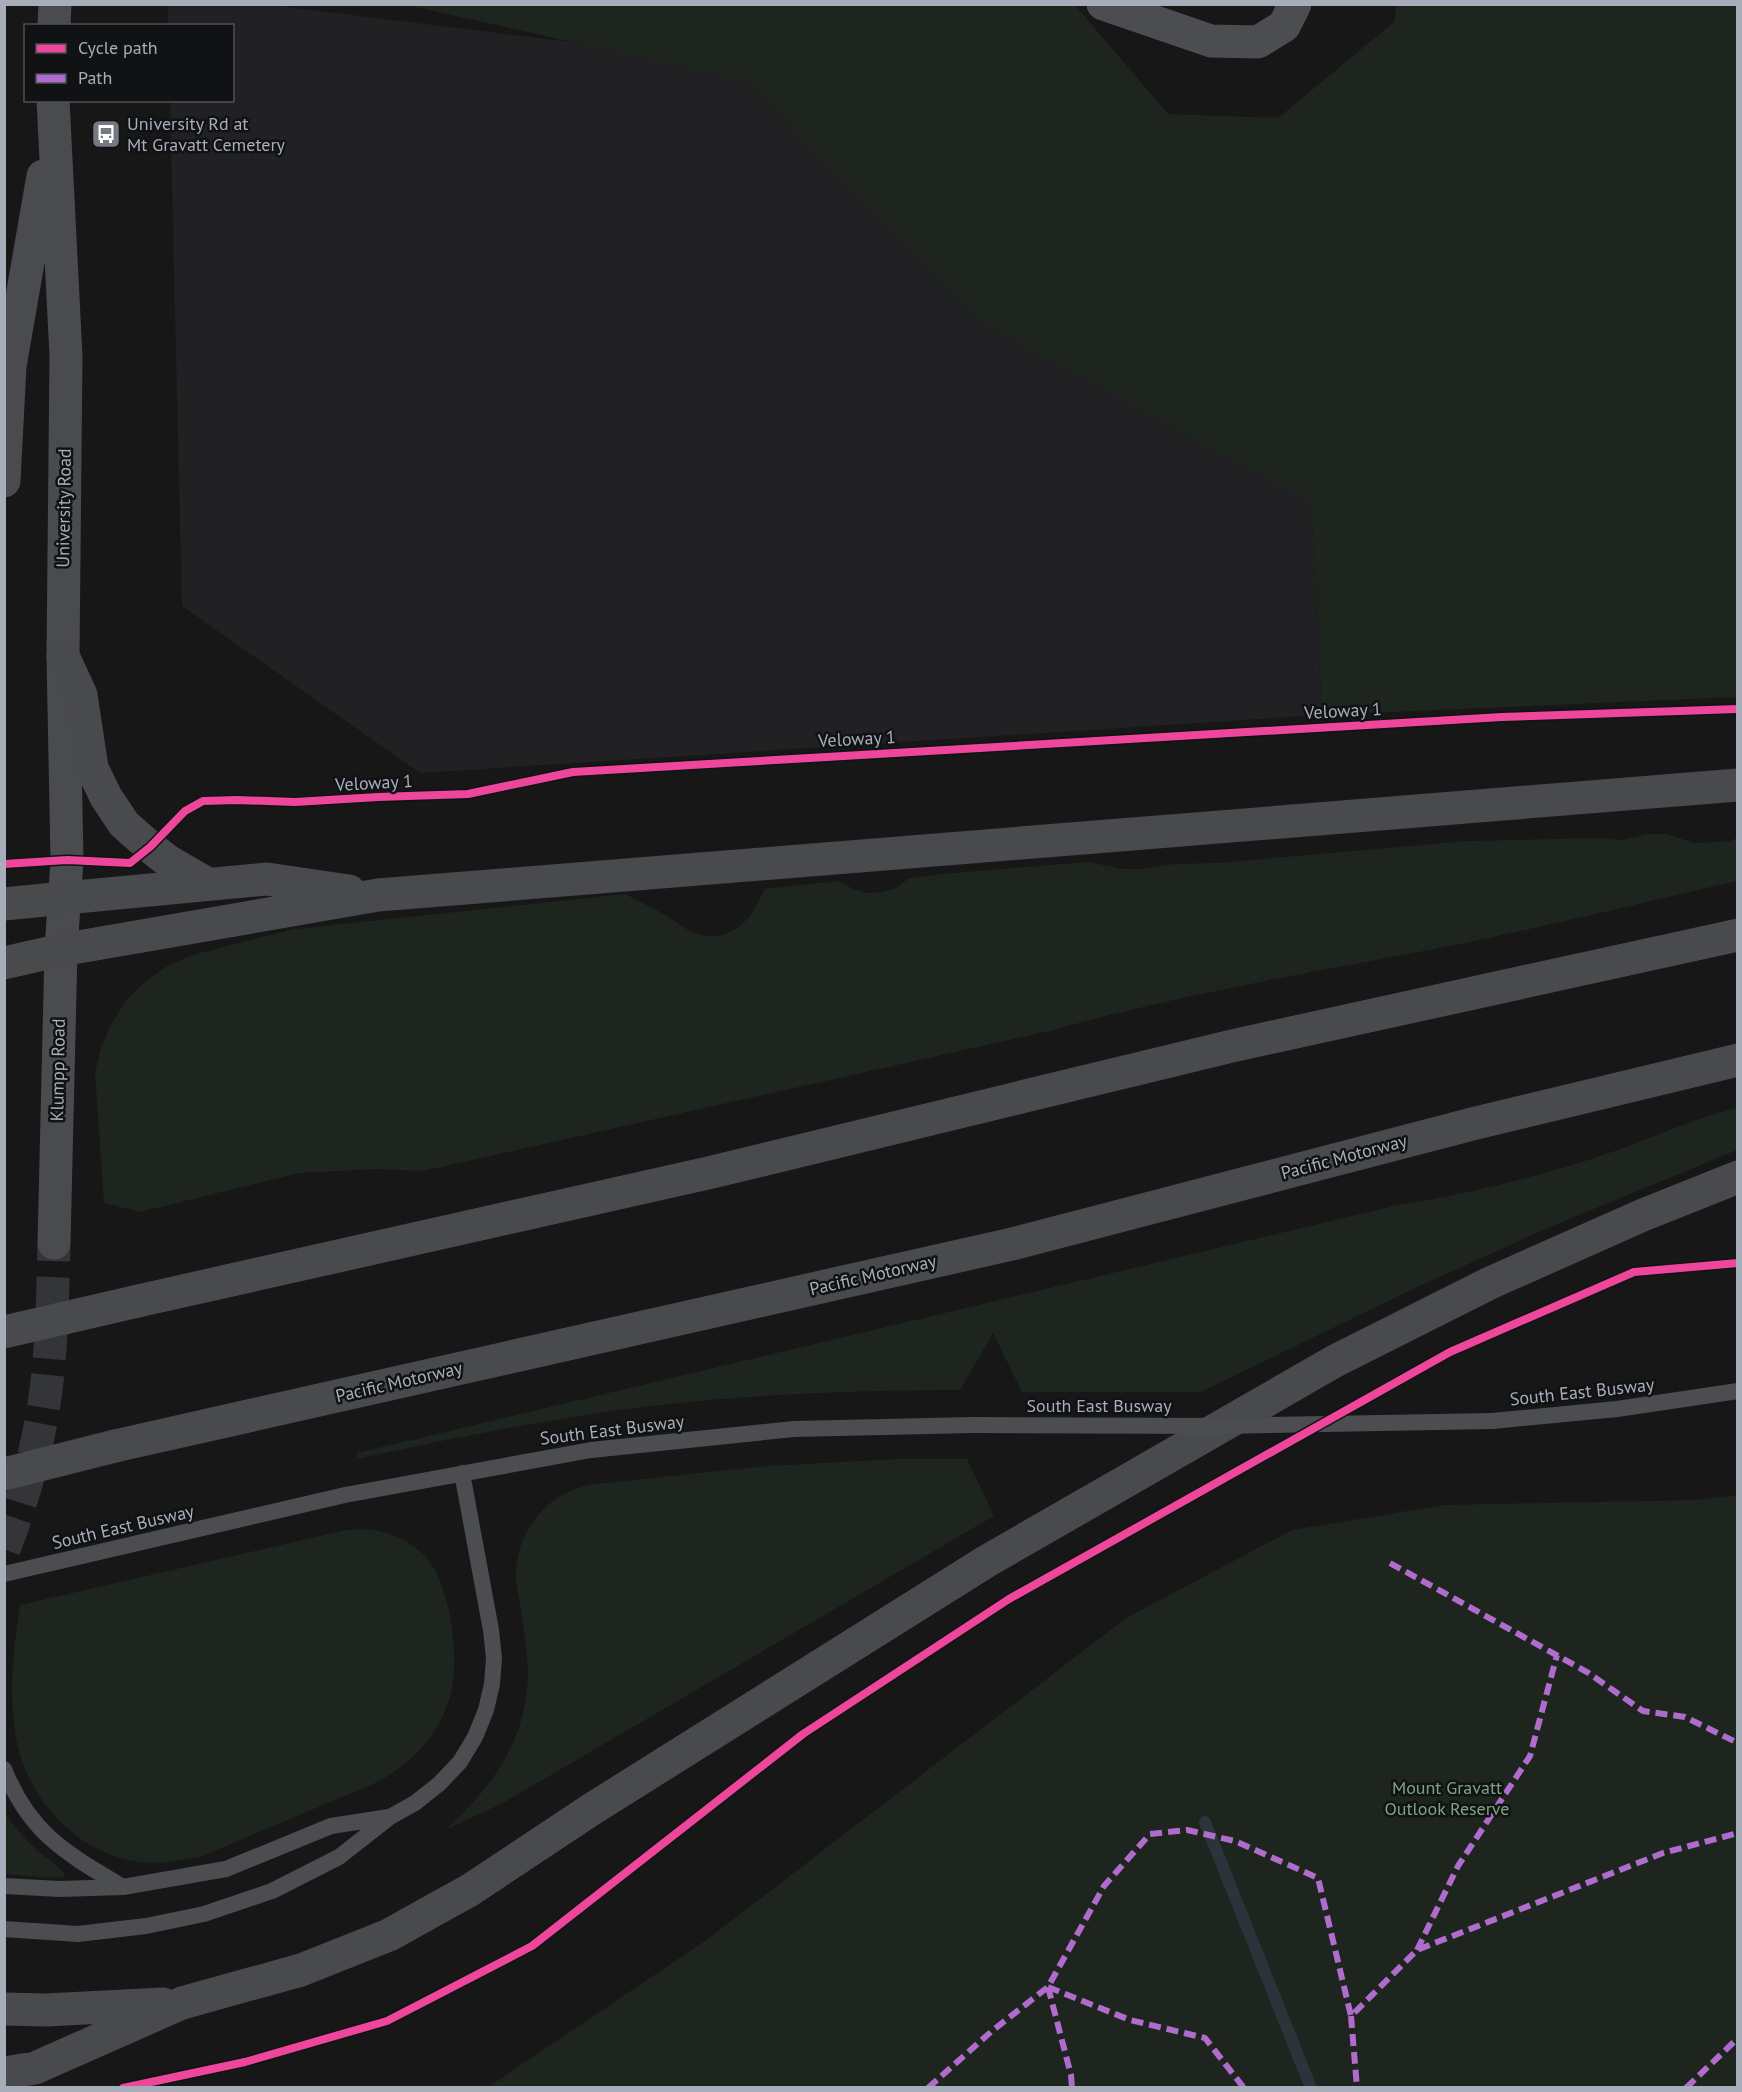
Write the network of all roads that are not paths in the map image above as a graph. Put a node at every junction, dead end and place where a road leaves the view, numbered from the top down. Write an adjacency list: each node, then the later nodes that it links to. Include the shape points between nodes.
1 (55, 4): 4 (street)
2 (1103, 4): 3 (street, via 1211,41 1258,42 1284,26)
3 (1295, 4)
4 (54, 24)
5 (53, 109): 6 (street, University Road, via 10,366); 7 (street, University Road, via 66,356)
6 (4, 481)
7 (63, 656): 9 (highway, via 81,695 92,768 106,797 124,824 150,847); 11 (street, University Road)
8 (1737, 785): 10 (highway)
9 (206, 883): 10 (highway, via 267,879); 11 (highway)
10 (378, 895): 14 (highway)
11 (65, 898): 12 (main road); 14 (street, Klumpp Road)
12 (4, 904)
13 (1737, 935): 19 (highway, bridge, via 1232,1046 708,1173)
14 (61, 950): 15 (main road); 18 (street, Klumpp Road)
15 (4, 963)
16 (1737, 1060): 22 (highway, Pacific Motorway, bridge, via 1476,1123 1012,1244)
17 (1737, 1177): 29 (highway, via 1490,1283 1335,1361 987,1561 470,1890 389,1935 301,1970)
18 (54, 1243)
19 (4, 1332)
20 (1737, 1391): 21 (lane, South East Busway, bridge, via 1617,1409 1492,1421 794,1429 591,1450)
21 (462, 1473): 23 (lane, South East Busway, bridge, via 345,1495); 25 (lane, via 494,1658 492,1684 475,1737 460,1762 415,1803)
22 (4, 1474)
23 (4, 1574)
24 (4, 1769): 27 (lane, via 13,1791 37,1827 64,1851)
25 (390, 1817): 27 (lane, via 331,1826 226,1869); 28 (lane, via 339,1857 272,1891 204,1914 78,1934)
26 (4, 1886): 27 (lane)
27 (123, 1887)
28 (4, 1929)
29 (182, 2003): 30 (highway); 31 (highway, via 35,2068)
30 (4, 2009)
31 (4, 2073)

